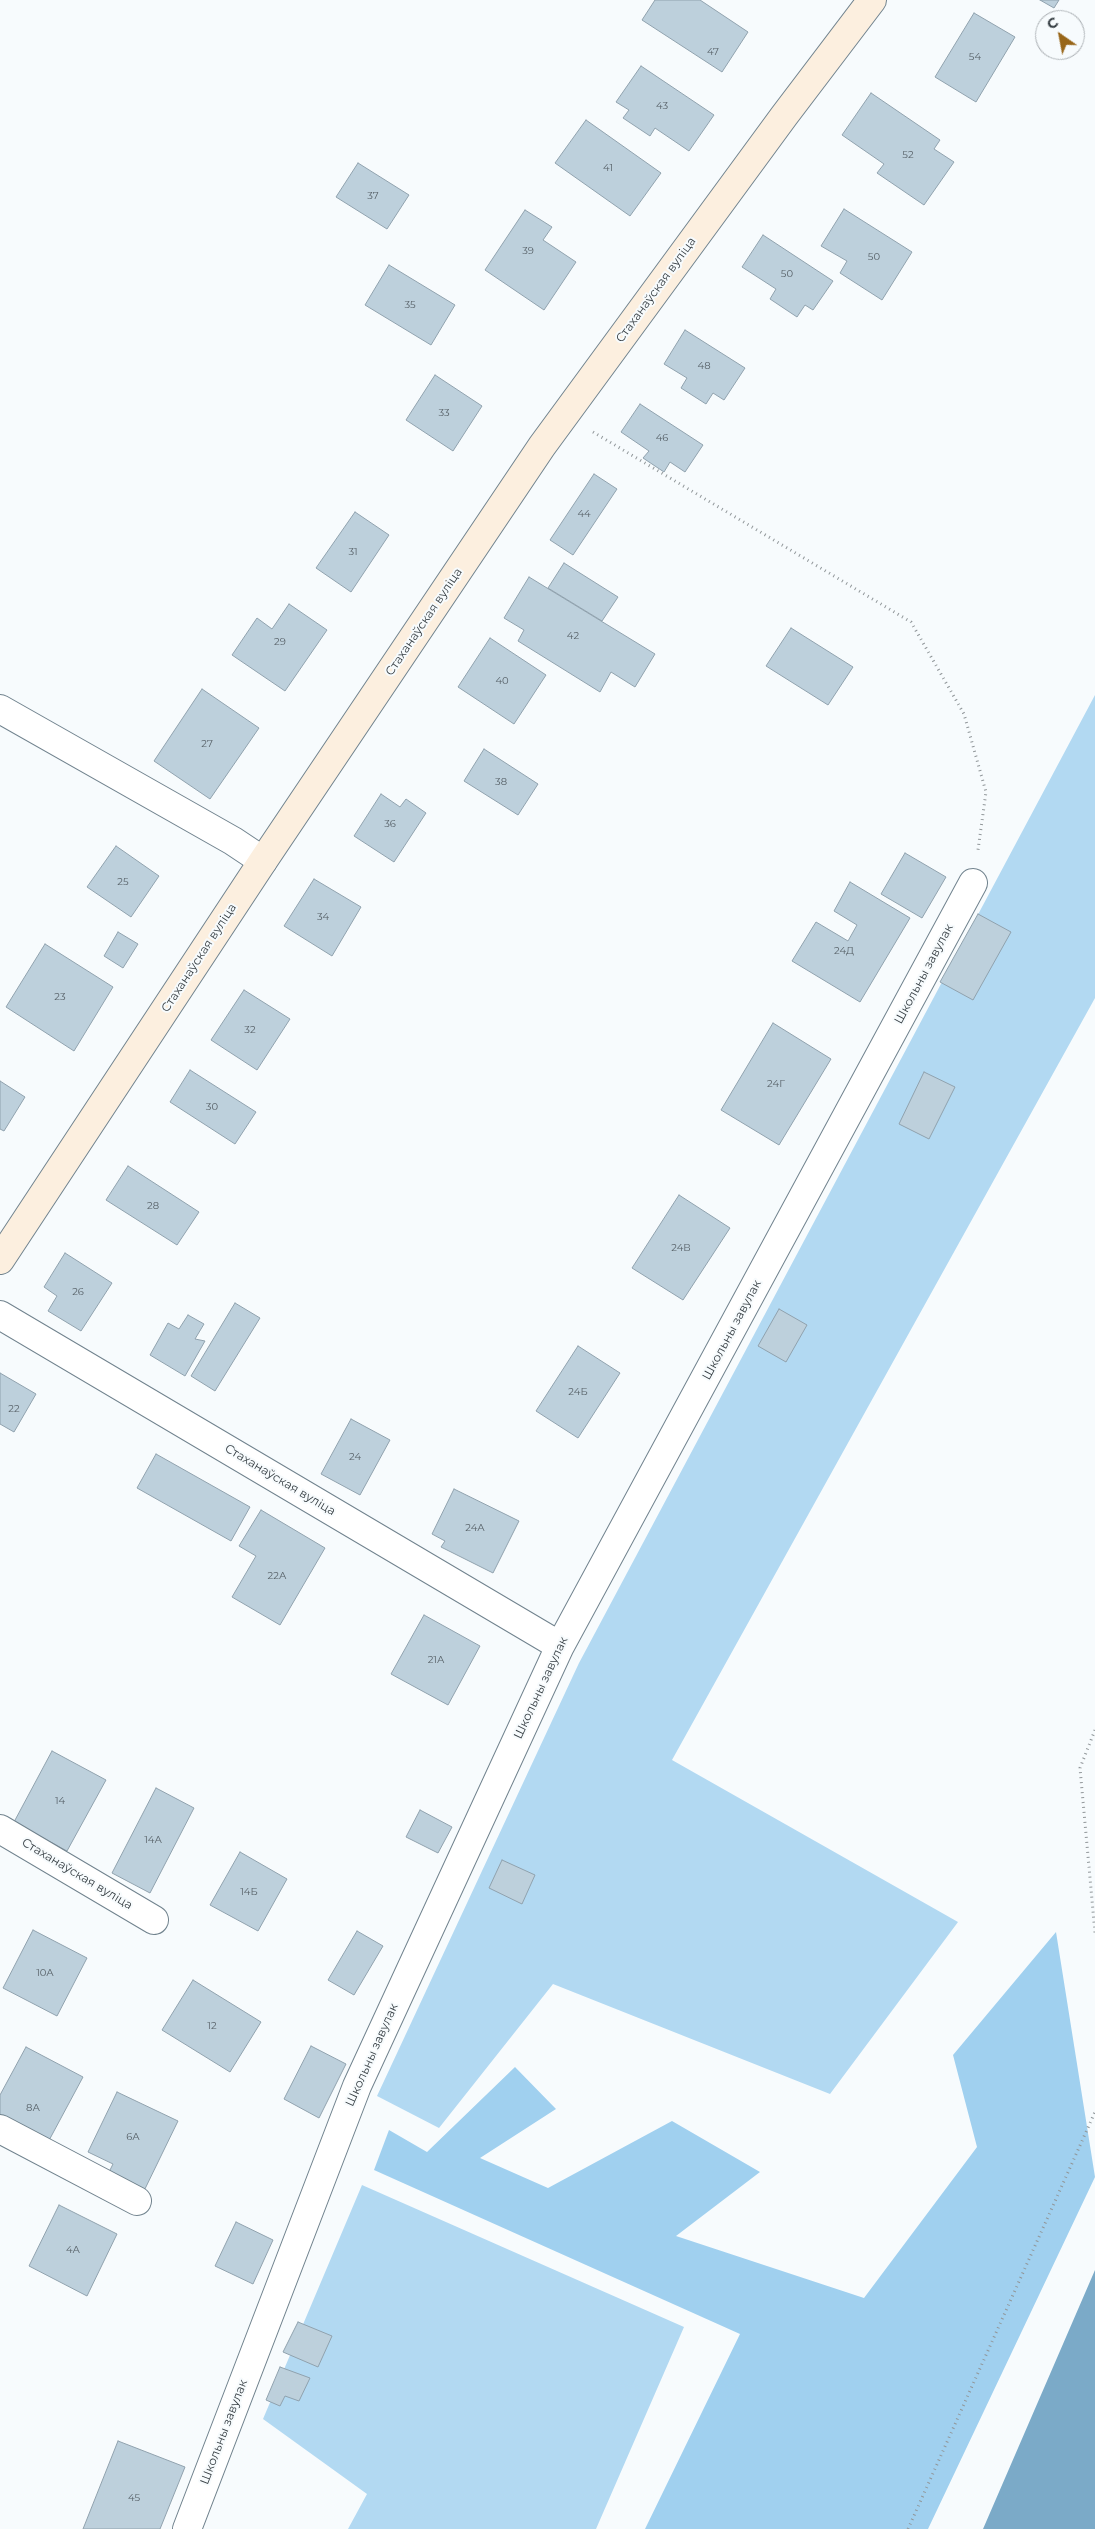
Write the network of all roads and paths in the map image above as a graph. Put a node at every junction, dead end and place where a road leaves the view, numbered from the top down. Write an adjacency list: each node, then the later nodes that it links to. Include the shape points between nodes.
1 (872, 0): 4 (street, Стаханаўская вуліца, via 542,446)
2 (587, 429): 5 (path, via 911,622 964,714 986,792)
3 (0, 709): 4 (street)
4 (263, 861): 6 (street, Стаханаўская вуліца)
5 (973, 883): 8 (street, Школьны завулак)
6 (0, 1260)
7 (0, 1315): 8 (street, Стаханаўская вуліца)
8 (560, 1646): 16 (street, Школьны завулак, via 357,2086)
9 (1095, 1730): 12 (path, via 1080,1768)
10 (0, 1829): 11 (street, Стаханаўская вуліца)
11 (154, 1920)
12 (1095, 1933)
13 (1095, 2112): 17 (path)
14 (0, 2129): 15 (street)
15 (137, 2201)
16 (187, 2529)
17 (908, 2529)

